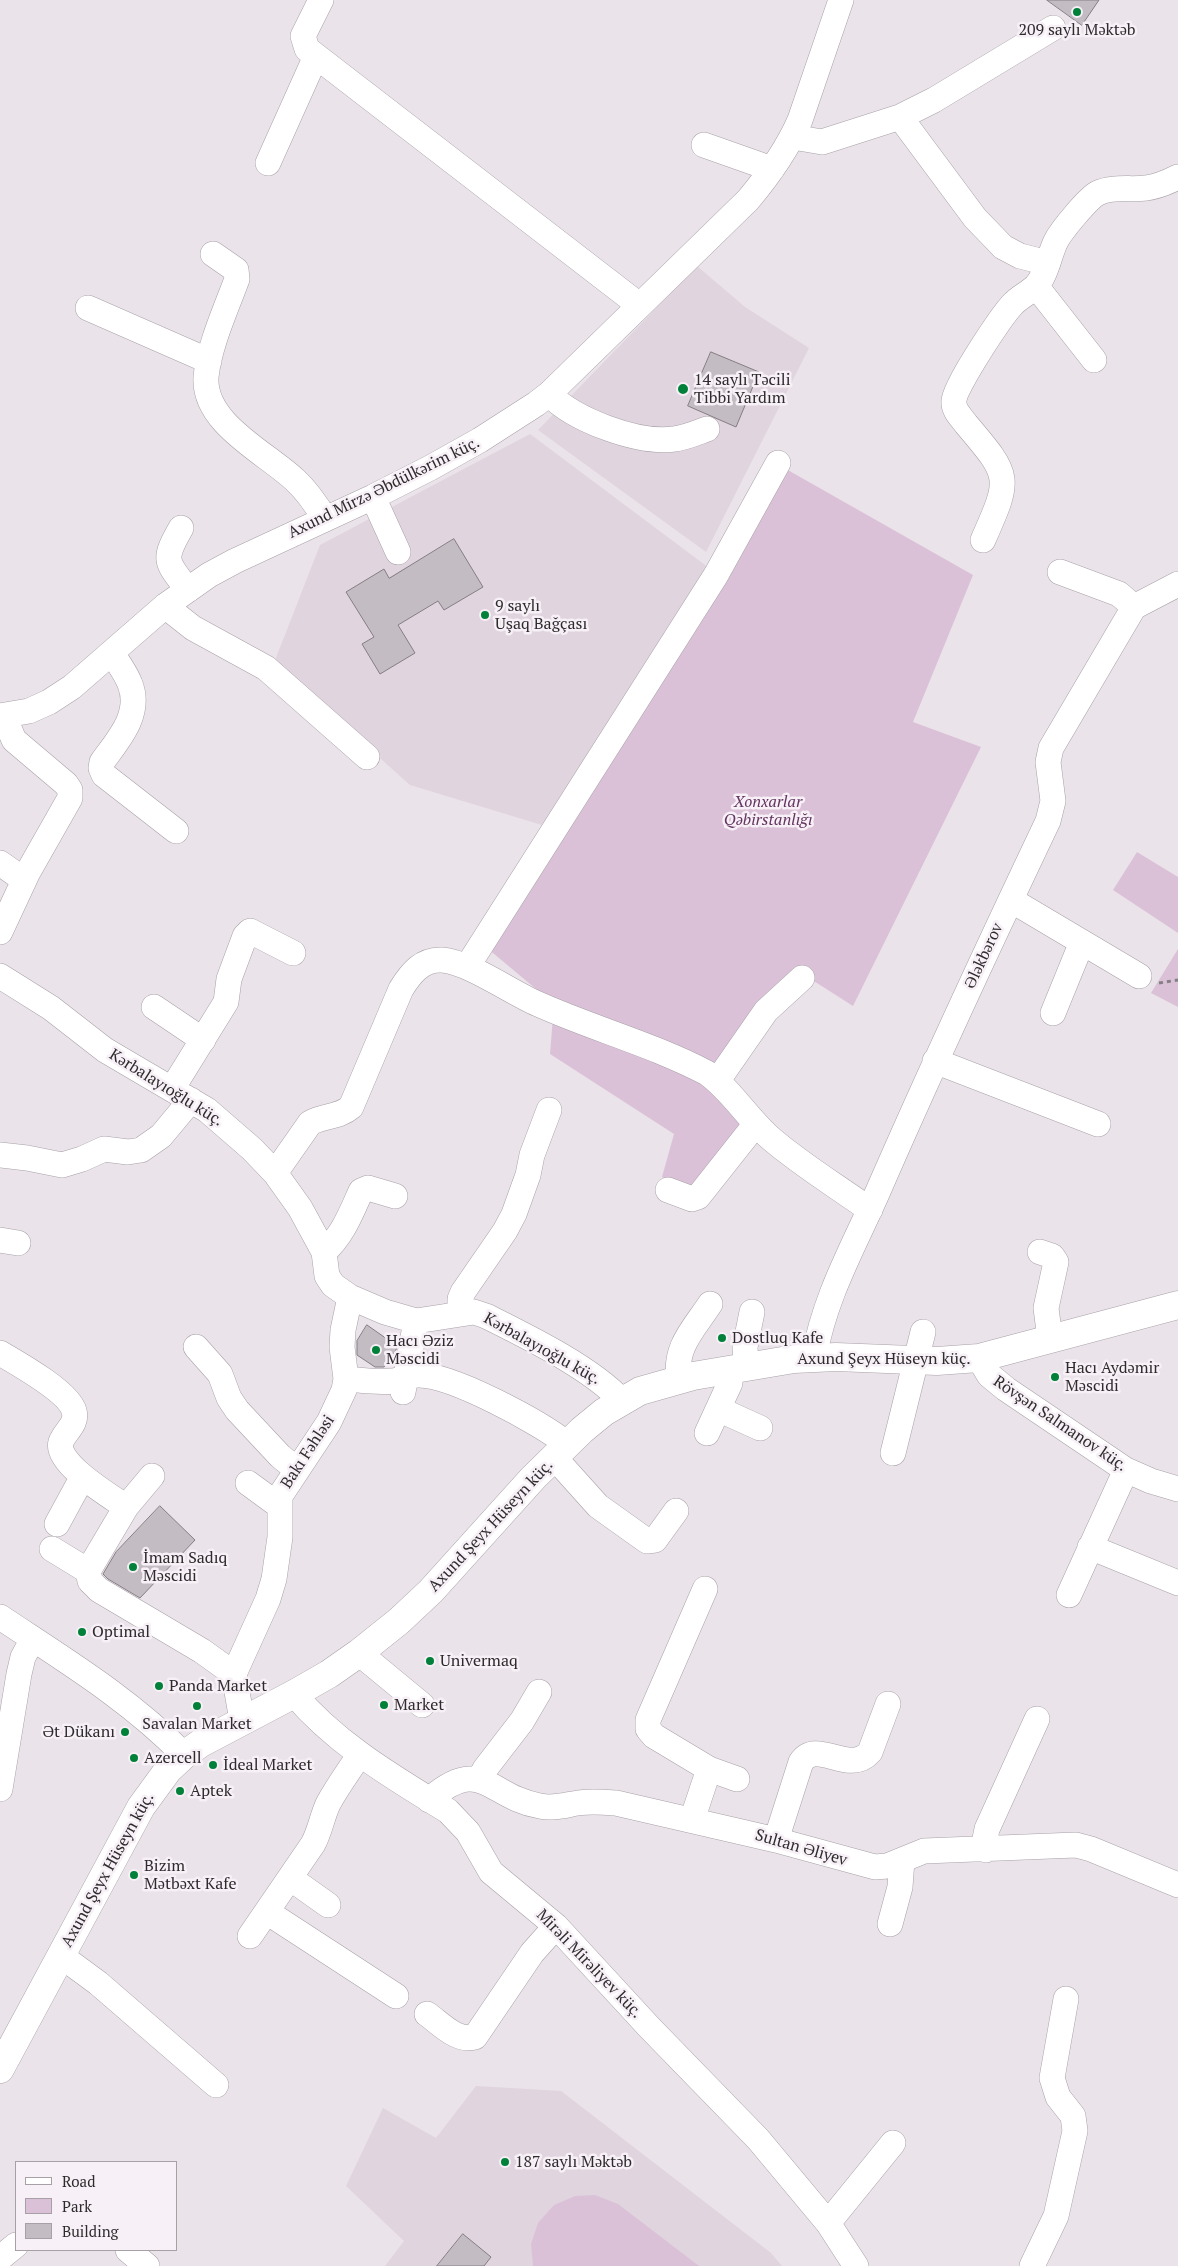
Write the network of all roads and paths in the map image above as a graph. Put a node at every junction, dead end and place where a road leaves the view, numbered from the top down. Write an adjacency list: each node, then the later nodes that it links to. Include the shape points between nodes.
1 (321, 0): 4 (street, via 303,36 307,49)
2 (841, 0): 6 (street, Axund Mirzə Əbdülkərim küç.)
3 (1053, 28): 5 (street)
4 (316, 56): 8 (street); 14 (street)
5 (900, 117): 6 (street, via 822,142); 12 (street, via 975,218 1003,247 1020,256)
6 (793, 137): 9 (street, Axund Mirzə Əbdülkərim küç.)
7 (704, 145): 9 (street)
8 (268, 163)
9 (772, 169): 14 (street, Axund Mirzə Əbdülkərim küç., via 748,200)
10 (1178, 177): 12 (street, via 1147,188 1096,193 1056,241)
11 (213, 254): 17 (street, via 236,270 237,279)
12 (1048, 262): 13 (street)
13 (1036, 286): 16 (street); 24 (street, via 999,320 958,388 954,401 956,412 995,457 1002,470 1000,500)
14 (639, 305): 18 (street, Axund Mirzə Əbdülkərim küç.)
15 (88, 308): 17 (street)
16 (1094, 360)
17 (209, 361): 22 (street, via 206,395 212,407 224,422 294,479 313,499)
18 (549, 394): 19 (street, via 570,412 623,433 672,440); 21 (street, Axund Mirzə Əbdülkərim küç., via 480,440)
19 (707, 429)
20 (778, 463): 41 (street, via 716,575)
21 (373, 497): 22 (street, Axund Mirzə Əbdülkərim küç.); 25 (street)
22 (325, 519): 28 (street, Axund Mirzə Əbdülkərim küç., via 235,561)
23 (181, 528): 28 (street, via 170,547 168,558 170,566)
24 (983, 540)
25 (398, 552)
26 (1060, 572): 30 (street, via 1118,594)
27 (1178, 584): 30 (street)
28 (188, 590): 29 (street, Axund Mirzə Əbdülkərim küç.)
29 (165, 606): 31 (street, Axund Mirzə Əbdülkərim küç.); 33 (street, via 193,628 266,668)
30 (1134, 607): 37 (street, Ələkbərov, via 1051,748 1048,762 1053,801 1048,821)
31 (112, 654): 32 (street, Axund Mirzə Əbdülkərim küç., via 49,702 29,711); 34 (street, via 130,684 133,709 126,729 101,768 104,775)
32 (2, 716): 36 (street, via 14,740 70,790 70,798)
33 (367, 758)
34 (176, 831)
35 (0, 863): 36 (street)
36 (24, 880): 38 (street)
37 (1011, 900): 39 (street); 48 (street, Ələkbərov)
38 (0, 932)
39 (1082, 942): 43 (street); 46 (street)
40 (293, 953): 47 (street, via 250,931 245,936 229,979 226,1002)
41 (467, 967): 49 (street, via 539,1005 696,1067); 55 (street, via 433,960 422,964 409,976 350,1107 342,1115 318,1119 310,1124)
42 (0, 976): 50 (street, Kərbalayıoğlu küç., via 44,1003 105,1050)
43 (1140, 976)
44 (802, 978): 49 (street, via 766,1011)
45 (154, 1007): 47 (street)
46 (1053, 1013)
47 (203, 1040): 50 (street)
48 (935, 1061): 52 (street); 58 (street, Ələkbərov)
49 (718, 1080): 53 (street)
50 (182, 1095): 54 (street, via 161,1136 142,1150 104,1149 62,1165); 55 (street, Kərbalayıoğlu küç., via 225,1124)
51 (549, 1110): 64 (street, via 518,1204 505,1231 463,1292)
52 (1098, 1124)
53 (756, 1125): 56 (street, via 698,1197 692,1199); 58 (street)
54 (0, 1155)
55 (275, 1173): 59 (street, Kərbalayıoğlu küç., via 300,1208)
56 (668, 1190)
57 (395, 1196): 59 (street, via 368,1188 361,1191 336,1242)
58 (870, 1210): 71 (street, Ələkbərov, via 831,1294)
59 (324, 1252): 61 (street, Kərbalayıoğlu küç., via 327,1276 333,1285)
60 (1040, 1252): 68 (street, via 1052,1256 1056,1262 1046,1308)
61 (350, 1297): 66 (street, Kərbalayıoğlu küç.); 75 (street, Bakı Fəhləsi, via 342,1347)
62 (710, 1304): 76 (street, via 682,1346 677,1365)
63 (1178, 1305): 68 (main road, Axund Şeyx Hüseyn küç.)
64 (460, 1312): 66 (street, Kərbalayıoğlu küç.); 78 (street, Kərbalayıoğlu küç., via 474,1312 502,1324 585,1370)
65 (752, 1312): 74 (street)
66 (416, 1321): 77 (street)
67 (923, 1332): 73 (street)
68 (1050, 1339): 72 (main road, Axund Şeyx Hüseyn küç.)
69 (196, 1347): 84 (street, via 220,1374 237,1410)
70 (0, 1352): 87 (street, via 36,1375 71,1404 75,1412 73,1423 61,1442 61,1448)
71 (814, 1358): 73 (main road, Axund Şeyx Hüseyn küç.); 74 (main road, Axund Şeyx Hüseyn küç.)
72 (979, 1358): 73 (main road, Axund Şeyx Hüseyn küç.); 85 (street, Rövşən Salmanov küç., via 989,1375 1006,1389)
73 (917, 1360): 83 (street)
74 (737, 1368): 76 (main road, Axund Şeyx Hüseyn küç.); 79 (street)
75 (346, 1379): 77 (street, via 394,1381); 84 (street, Bakı Fəhləsi, via 329,1422)
76 (679, 1380): 78 (main road, Axund Şeyx Hüseyn küç., via 640,1391)
77 (404, 1387): 82 (street, via 418,1375 460,1385 546,1428)
78 (622, 1401): 82 (main road, Axund Şeyx Hüseyn küç., via 604,1412)
79 (718, 1409): 80 (street); 81 (street)
80 (760, 1428)
81 (707, 1433)
82 (560, 1451): 92 (street, via 598,1506 647,1541 655,1540); 102 (main road, Axund Şeyx Hüseyn küç., via 432,1591)
83 (893, 1453)
84 (296, 1470): 90 (street, Bakı Fəhləsi)
85 (1126, 1470): 89 (street, Rövşən Salmanov küç.); 94 (street)
86 (152, 1476): 91 (street)
87 (82, 1478): 91 (street); 93 (street)
88 (248, 1483): 90 (street)
89 (1178, 1489)
90 (278, 1505): 103 (street, Bakı Fəhləsi, via 280,1537 274,1579)
91 (126, 1507): 96 (street)
92 (676, 1511)
93 (57, 1524)
94 (1090, 1547): 97 (street); 99 (street)
95 (52, 1549): 96 (street)
96 (88, 1571): 103 (street, via 90,1582 99,1590 202,1651)
97 (1178, 1583)
98 (705, 1589): 112 (street, via 648,1720 648,1729 654,1736)
99 (1069, 1595)
100 (0, 1617): 101 (street)
101 (33, 1639): 111 (street, via 136,1710); 115 (street, via 23,1657 19,1674)
102 (359, 1653): 105 (main road, Axund Şeyx Hüseyn küç.); 107 (street)
103 (234, 1674): 109 (street)
104 (539, 1692): 114 (street)
105 (294, 1694): 109 (main road, Axund Şeyx Hüseyn küç.); 110 (street, Mirəli Mirəliyev küç., via 311,1714)
106 (888, 1704): 118 (street, via 866,1757 857,1761 813,1753 805,1756)
107 (422, 1705)
108 (1037, 1719): 119 (street, via 987,1830)
109 (242, 1721): 111 (main road, Axund Şeyx Hüseyn küç.)
110 (360, 1754): 116 (street, Mirəli Mirəliyev küç.); 121 (street, via 329,1802 320,1832)
111 (184, 1755): 128 (main road, Axund Şeyx Hüseyn küç., via 158,1782 141,1807)
112 (709, 1769): 113 (street); 117 (street)
113 (737, 1779)
114 (479, 1780): 116 (street, via 468,1778 452,1782); 117 (street, Sultan Əliyev, via 512,1799 540,1806 554,1808 599,1801)
115 (0, 1789)
116 (430, 1800): 126 (street, Mirəli Mirəliyev küç., via 448,1811 468,1832 491,1872)
117 (694, 1820): 118 (street, Sultan Əliyev)
118 (776, 1840): 120 (street, Sultan Əliyev, via 863,1866 887,1866)
119 (986, 1850): 120 (street, Sultan Əliyev, via 924,1851); 122 (street, Sultan Əliyev, via 1076,1845)
120 (902, 1860): 125 (street, via 900,1887)
121 (290, 1878): 123 (street); 124 (street)
122 (1178, 1885)
123 (328, 1905)
124 (267, 1912): 127 (street); 129 (street)
125 (890, 1924)
126 (556, 1926): 131 (street, via 532,1953 475,2037 457,2036); 135 (street, Mirəli Mirəliyev küç., via 758,2139)
127 (250, 1936)
128 (60, 1955): 132 (main road, Axund Şeyx Hüseyn küç.); 133 (street, via 98,1983)
129 (396, 1996)
130 (1066, 1999): 141 (street, via 1052,2078 1058,2097 1073,2116 1075,2131 1056,2216)
131 (427, 2014)
132 (0, 2069)
133 (216, 2086)
134 (893, 2143): 135 (street)
135 (828, 2223): 140 (street, Mirəli Mirəliyev küç.)
136 (15, 2247): 138 (street)
137 (129, 2251): 139 (street)
138 (0, 2258)
139 (147, 2266)
140 (856, 2266)
141 (1032, 2266)

